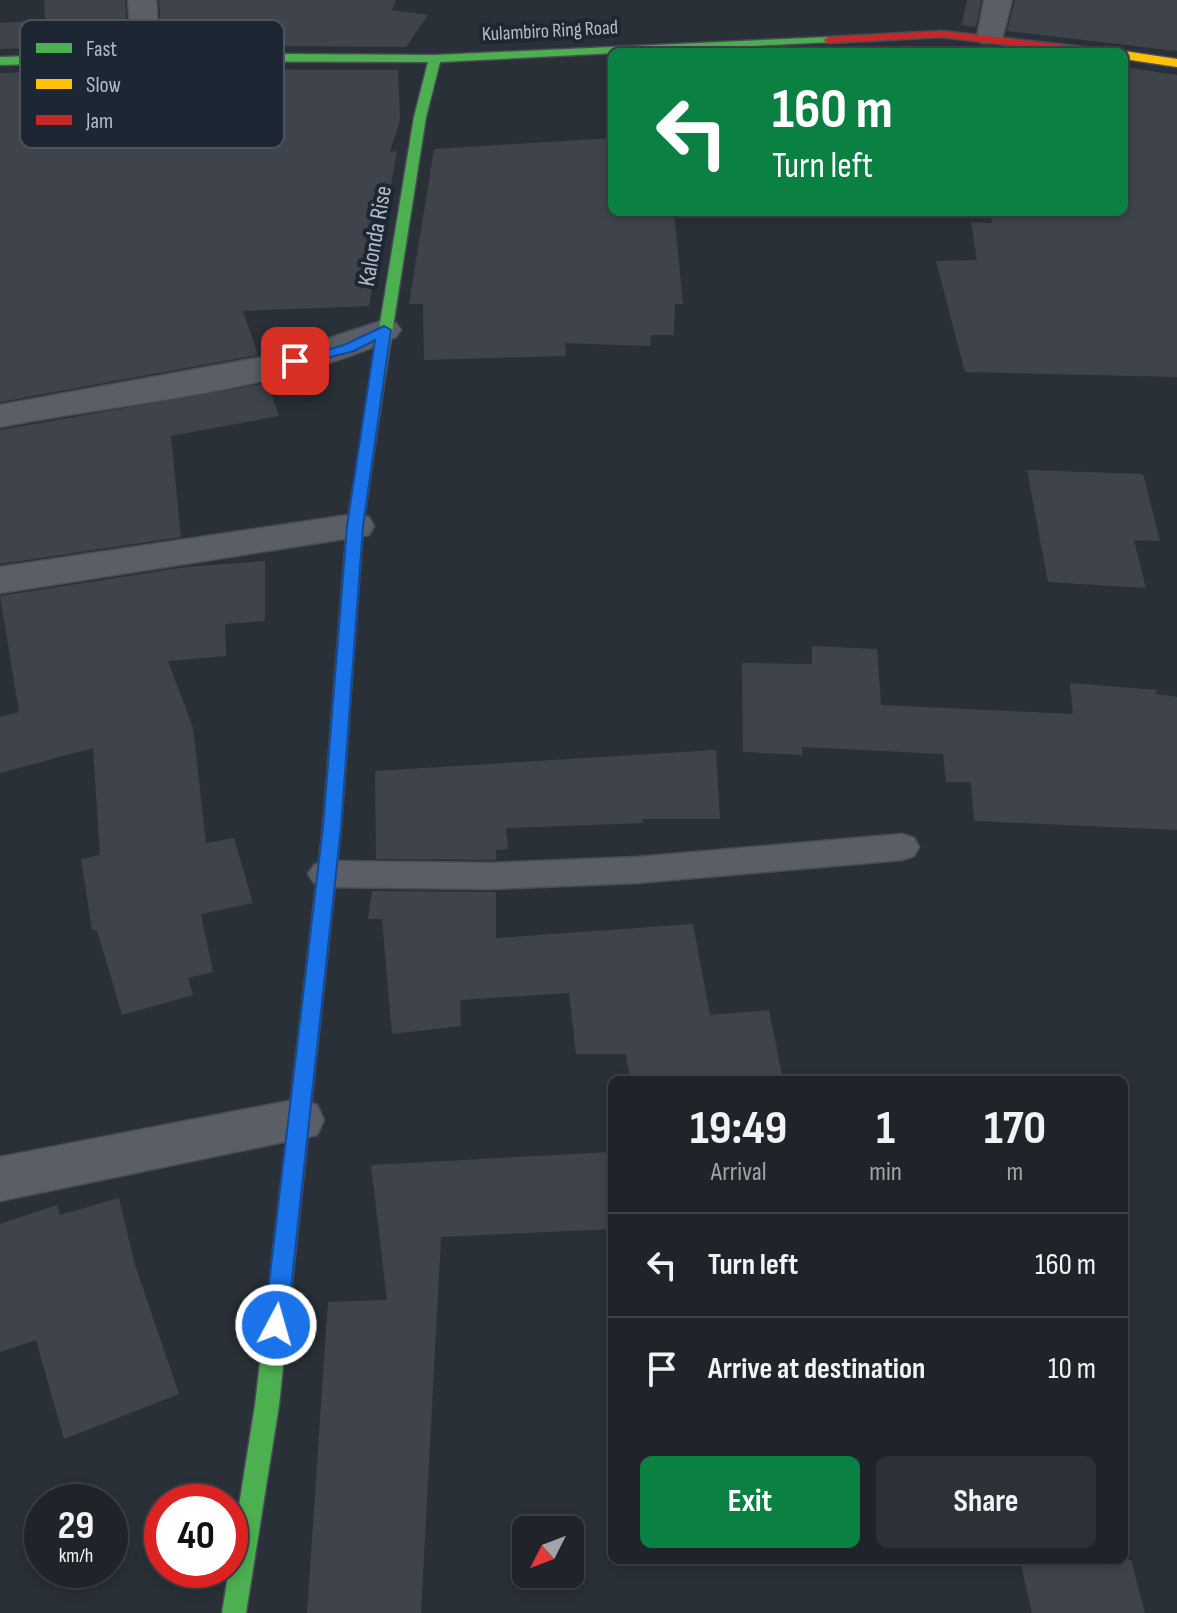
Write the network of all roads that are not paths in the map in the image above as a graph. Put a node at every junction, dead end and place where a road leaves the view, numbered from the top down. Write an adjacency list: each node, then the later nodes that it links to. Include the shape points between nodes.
1 (142, 0): 3 (street)
2 (998, 0): 4 (street)
3 (143, 20)
4 (991, 37): 5 (street, Kulambiro Ring Road, via 941,34); 6 (street, Kulambiro Ring Road)
5 (658, 48)
6 (1072, 48)
7 (608, 50): 10 (street, Kulambiro Ring Road)
8 (1128, 56): 13 (street)
9 (284, 58): 10 (street, Kulambiro Ring Road)
10 (435, 59): 14 (street, Kalonda Rise, via 420,117)
11 (20, 60): 12 (street, Kulambiro Ring Road)
12 (0, 61)
13 (1177, 63)
14 (384, 330): 15 (street, via 349,348 295,361); 16 (street, Kalonda Rise)
15 (0, 416)
16 (355, 526): 17 (street); 19 (street, Kalonda Rise)
17 (0, 580)
18 (902, 847): 19 (lane, via 578,872)
19 (326, 874): 20 (street, Kalonda Rise)
20 (299, 1120): 21 (street); 22 (street, Kalonda Rise, via 267,1405)
21 (0, 1179)
22 (234, 1613)

